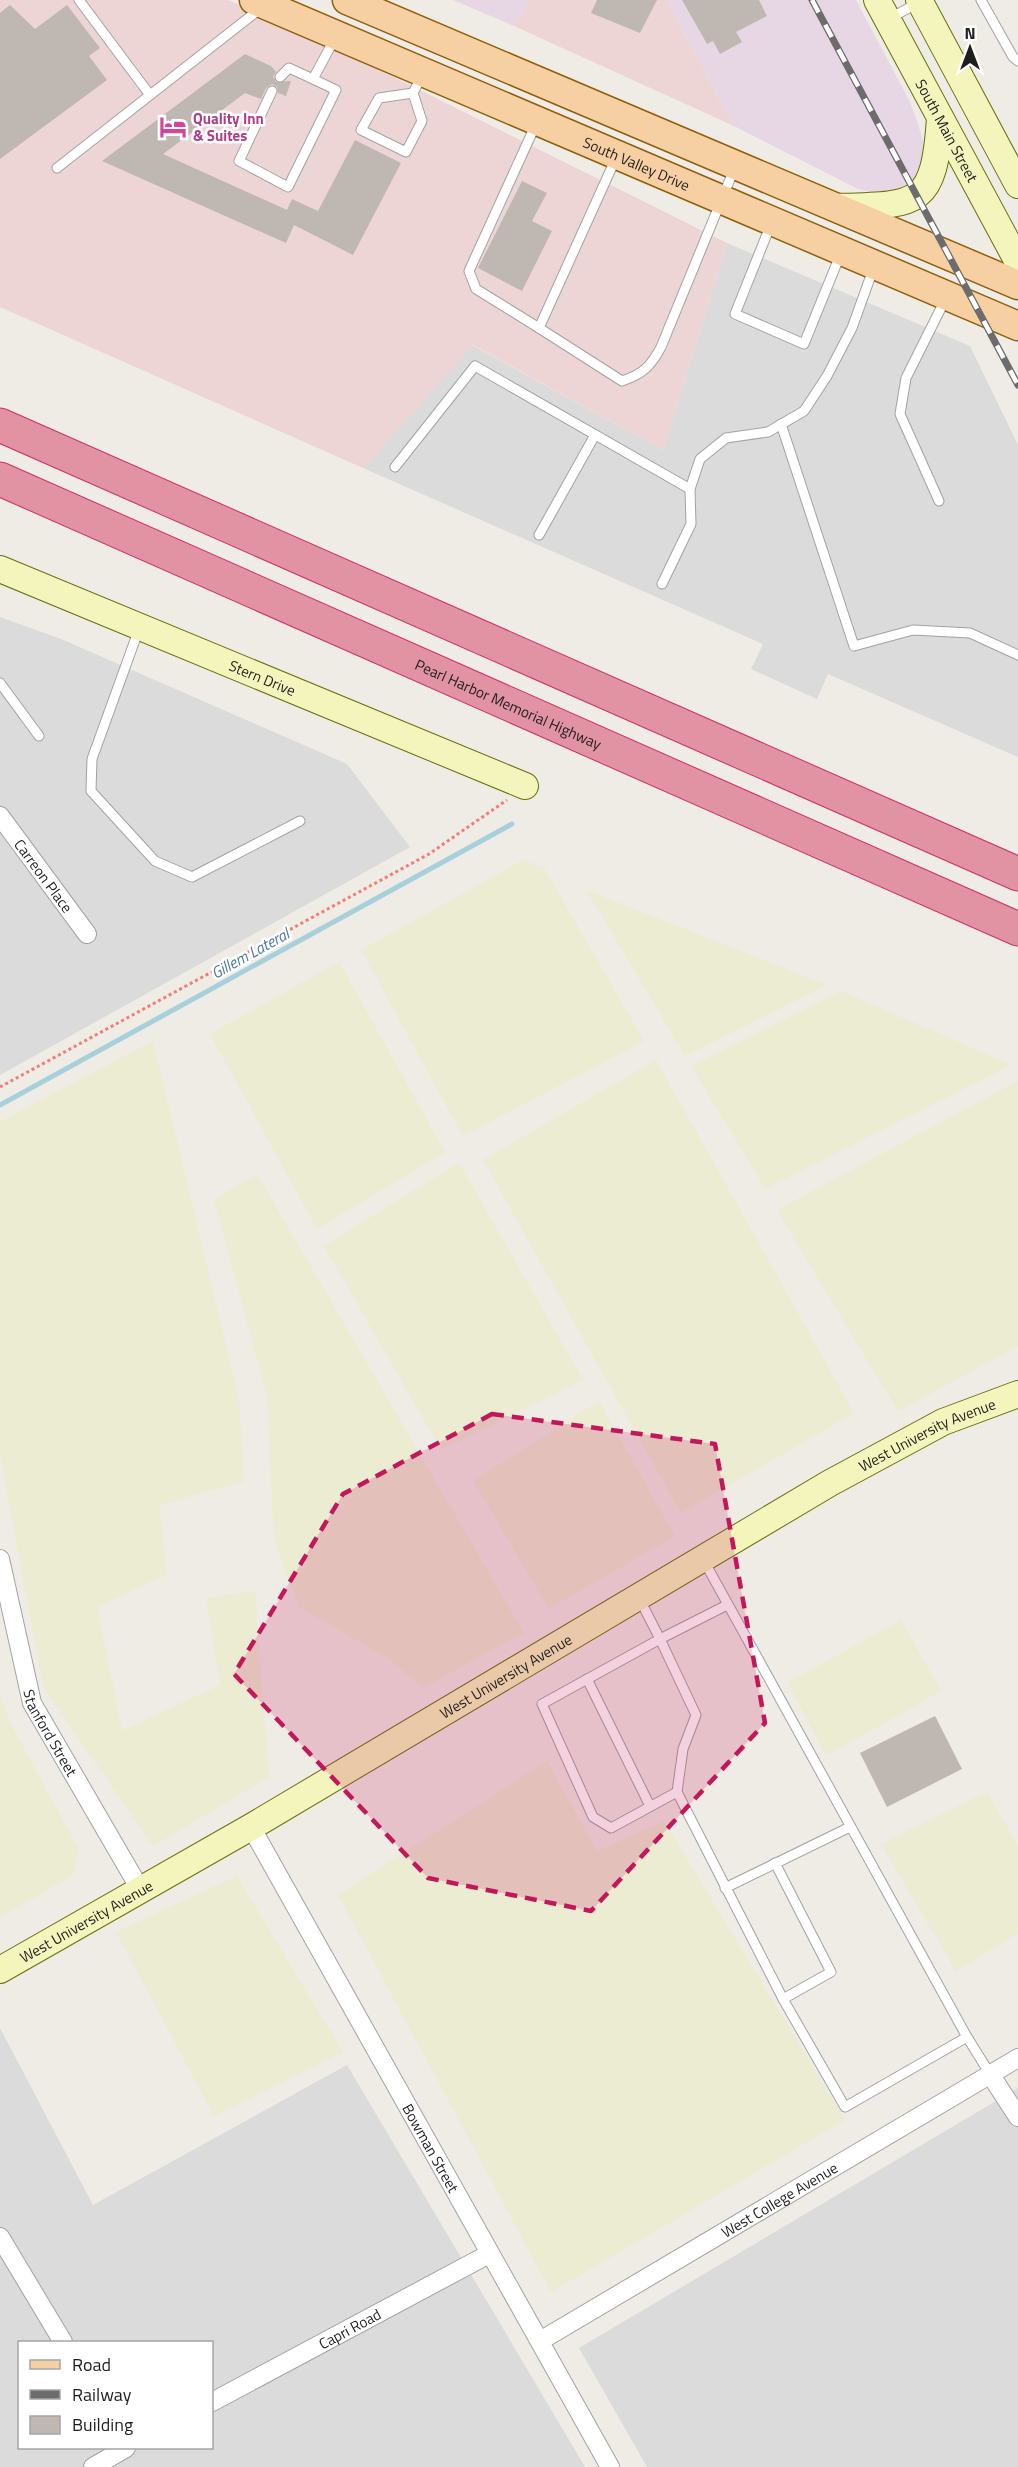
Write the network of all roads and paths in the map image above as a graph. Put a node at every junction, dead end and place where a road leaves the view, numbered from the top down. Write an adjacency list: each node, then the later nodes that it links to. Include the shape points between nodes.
1 (80, 0): 13 (lane)
2 (347, 0): 17 (main road)
3 (981, 0): 8 (lane)
4 (920, 1): 6 (lane); 19 (street)
5 (264, 2): 7 (main road, South Valley Drive); 13 (lane)
6 (882, 10): 14 (street, South Main Street)
7 (337, 36): 10 (lane); 11 (main road, South Valley Drive)
8 (1018, 61)
9 (280, 77): 10 (lane, via 289,68)
10 (312, 79): 12 (lane, via 336,90 288,187 238,161)
11 (418, 83): 11 (lane, via 378,98 361,130 406,152 422,121); 15 (main road, South Valley Drive)
12 (272, 91)
13 (150, 95): 18 (lane)
14 (940, 118): 21 (street, via 935,170 916,196 893,204); 24 (street, South Main Street)
15 (537, 122): 16 (main road, South Valley Drive); 29 (lane, via 469,271 476,289)
16 (617, 156): 20 (main road, South Valley Drive); 29 (lane)
17 (735, 165): 20 (lane); 21 (main road)
18 (57, 168)
19 (1015, 171)
20 (721, 200): 22 (main road, South Valley Drive); 29 (lane, via 661,347 651,366 640,375 622,381)
21 (835, 207): 26 (main road)
22 (772, 221): 23 (main road, South Valley Drive); 23 (lane, via 735,314 804,344)
23 (842, 251): 25 (main road, South Valley Drive)
24 (1018, 262)
25 (875, 265): 27 (main road, South Valley Drive); 30 (lane, via 852,328 827,376 804,411)
26 (1018, 285)
27 (947, 296): 28 (main road, South Valley Drive); 36 (lane, via 906,378 900,414)
28 (1018, 326)
29 (539, 328)
30 (781, 424): 35 (lane, via 768,432 726,438 700,459); 41 (lane, via 854,646 913,630 970,633)
31 (0, 425): 47 (highway)
32 (595, 435): 33 (lane, via 475,366); 35 (lane); 37 (lane)
33 (395, 467)
34 (0, 479): 48 (highway, Pearl Harbor Memorial Highway)
35 (690, 489): 39 (lane, via 691,524)
36 (939, 501)
37 (539, 535)
38 (0, 569): 40 (street, Stern Drive)
39 (662, 584)
40 (139, 627): 44 (street, Stern Drive); 46 (lane, via 92,759 91,790 99,800 154,861 192,877)
41 (1018, 655)
42 (0, 683): 43 (lane)
43 (39, 736)
44 (525, 786): 50 (path, via 429,854)
45 (0, 816): 49 (street, Carreon Place)
46 (300, 821)
47 (1018, 874)
48 (1018, 929)
49 (87, 934)
50 (0, 1087)
51 (1018, 1394): 53 (street, West University Avenue, via 943,1422 830,1483)
52 (0, 1559): 64 (street, Stanford Street, via 32,1703)
53 (703, 1559): 54 (street, West University Avenue); 55 (lane)
54 (638, 1596): 56 (lane); 60 (street, West University Avenue)
55 (727, 1605): 56 (lane); 61 (lane)
56 (660, 1640): 57 (lane); 58 (lane, via 696,1715 682,1749)
57 (586, 1679): 59 (lane); 59 (lane, via 542,1704 593,1817 611,1828)
58 (677, 1792): 59 (lane); 63 (lane)
59 (650, 1806)
60 (251, 1827): 64 (street, West University Avenue); 72 (street, Bowman Street)
61 (850, 1827): 62 (lane); 67 (lane)
62 (775, 1863): 63 (lane); 66 (lane, via 831,1972)
63 (725, 1888): 66 (lane)
64 (140, 1889): 65 (street, West University Avenue)
65 (0, 1970)
66 (783, 1999): 67 (lane, via 845,2107)
67 (967, 2037): 69 (lane)
68 (1018, 2058): 69 (street, West College Avenue)
69 (990, 2074): 70 (street); 74 (street, West College Avenue)
70 (1018, 2117)
71 (0, 2236): 73 (street)
72 (489, 2254): 74 (street, Bowman Street); 75 (street, Capri Road)
73 (62, 2341)
74 (540, 2341): 78 (street, Bowman Street)
75 (213, 2401)
76 (124, 2449): 77 (street)
77 (93, 2467)
78 (610, 2467)

